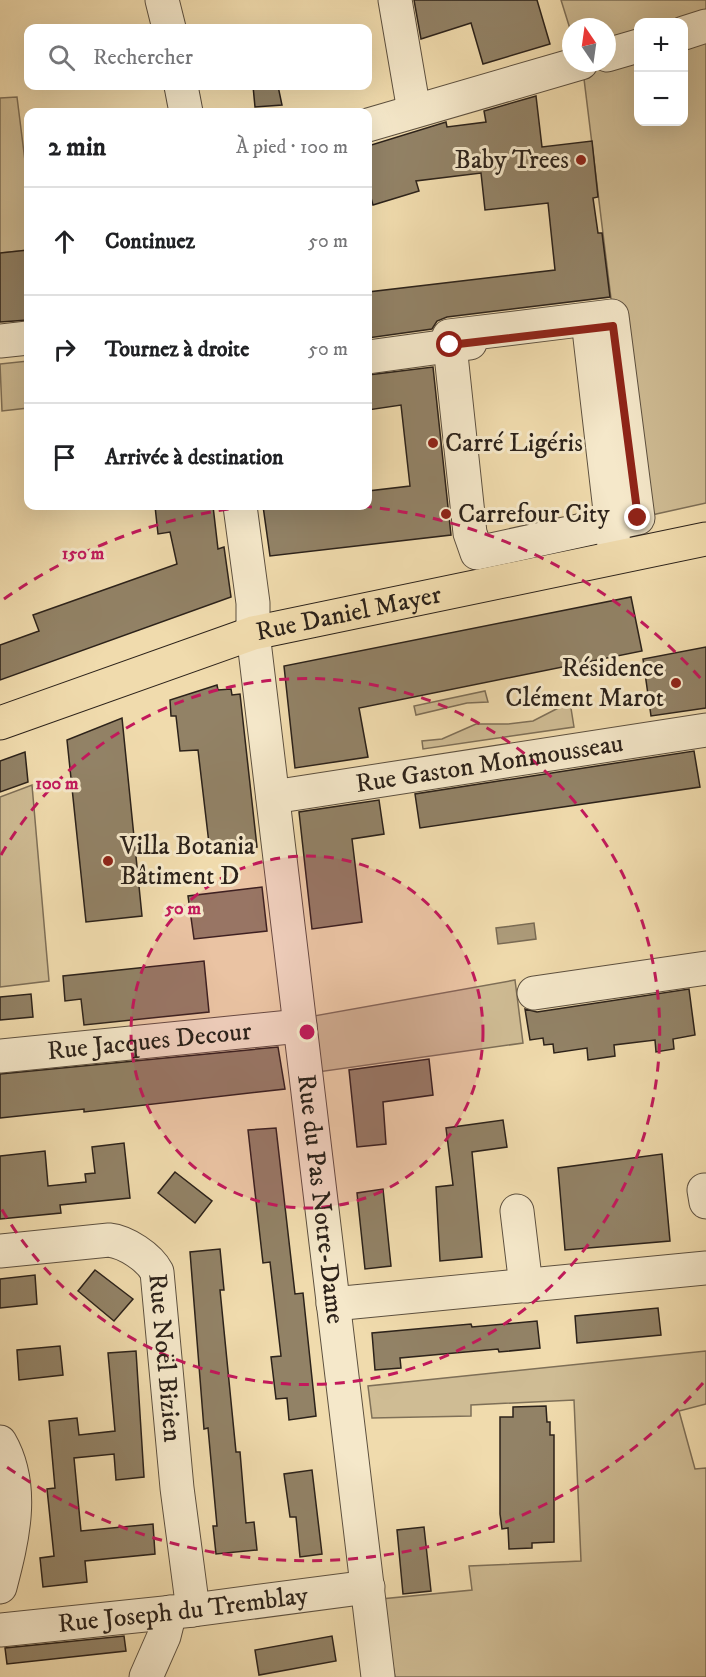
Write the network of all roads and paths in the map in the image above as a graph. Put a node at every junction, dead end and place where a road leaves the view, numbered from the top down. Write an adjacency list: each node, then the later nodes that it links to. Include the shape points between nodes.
1 (162, 0): 3 (street)
2 (395, 0): 11 (street)
3 (168, 24)
4 (706, 26): 5 (street)
5 (688, 32)
6 (634, 47): 7 (street)
7 (616, 52)
8 (562, 68): 11 (street)
9 (182, 90): 10 (street)
10 (185, 108)
11 (414, 111): 12 (street)
12 (372, 124)
13 (24, 338): 14 (street)
14 (0, 341)
15 (450, 345): 16 (street); 18 (street, via 470,533 477,554); 18 (street, via 449,336 612,316 598,337 638,518)
16 (372, 356)
17 (241, 510): 21 (street, Rue du Pas Notre-Dame, via 253,603)
18 (612, 524): 20 (street)
19 (706, 539): 20 (main road, Rue Daniel Mayer)
20 (615, 558): 21 (main road, Rue Daniel Mayer)
21 (253, 633): 22 (main road, Rue Daniel Mayer); 24 (street, Rue du Pas Notre-Dame)
22 (0, 723)
23 (706, 730): 24 (street, Rue Gaston Monmousseau)
24 (273, 797): 27 (street, Rue du Pas Notre-Dame)
25 (706, 968): 26 (street)
26 (534, 993)
27 (300, 1026): 28 (street, Rue Jacques Decour); 33 (street, Rue du Pas Notre-Dame)
28 (0, 1056)
29 (517, 1211): 32 (street)
30 (0, 1251): 37 (street, Rue Noël Bizien, via 109,1240 120,1242 153,1264 157,1272 177,1488)
31 (706, 1268): 32 (street)
32 (526, 1286): 33 (street)
33 (333, 1304): 36 (street, Rue du Pas Notre-Dame)
34 (0, 1442): 35 (street, via 6,1454 15,1505)
35 (0, 1587)
36 (368, 1587): 37 (street, Rue Joseph du Tremblay); 40 (street, Rue du Pas Notre-Dame)
37 (181, 1611): 38 (street, Rue Joseph du Tremblay); 39 (street)
38 (0, 1630)
39 (146, 1677)
40 (378, 1677)

